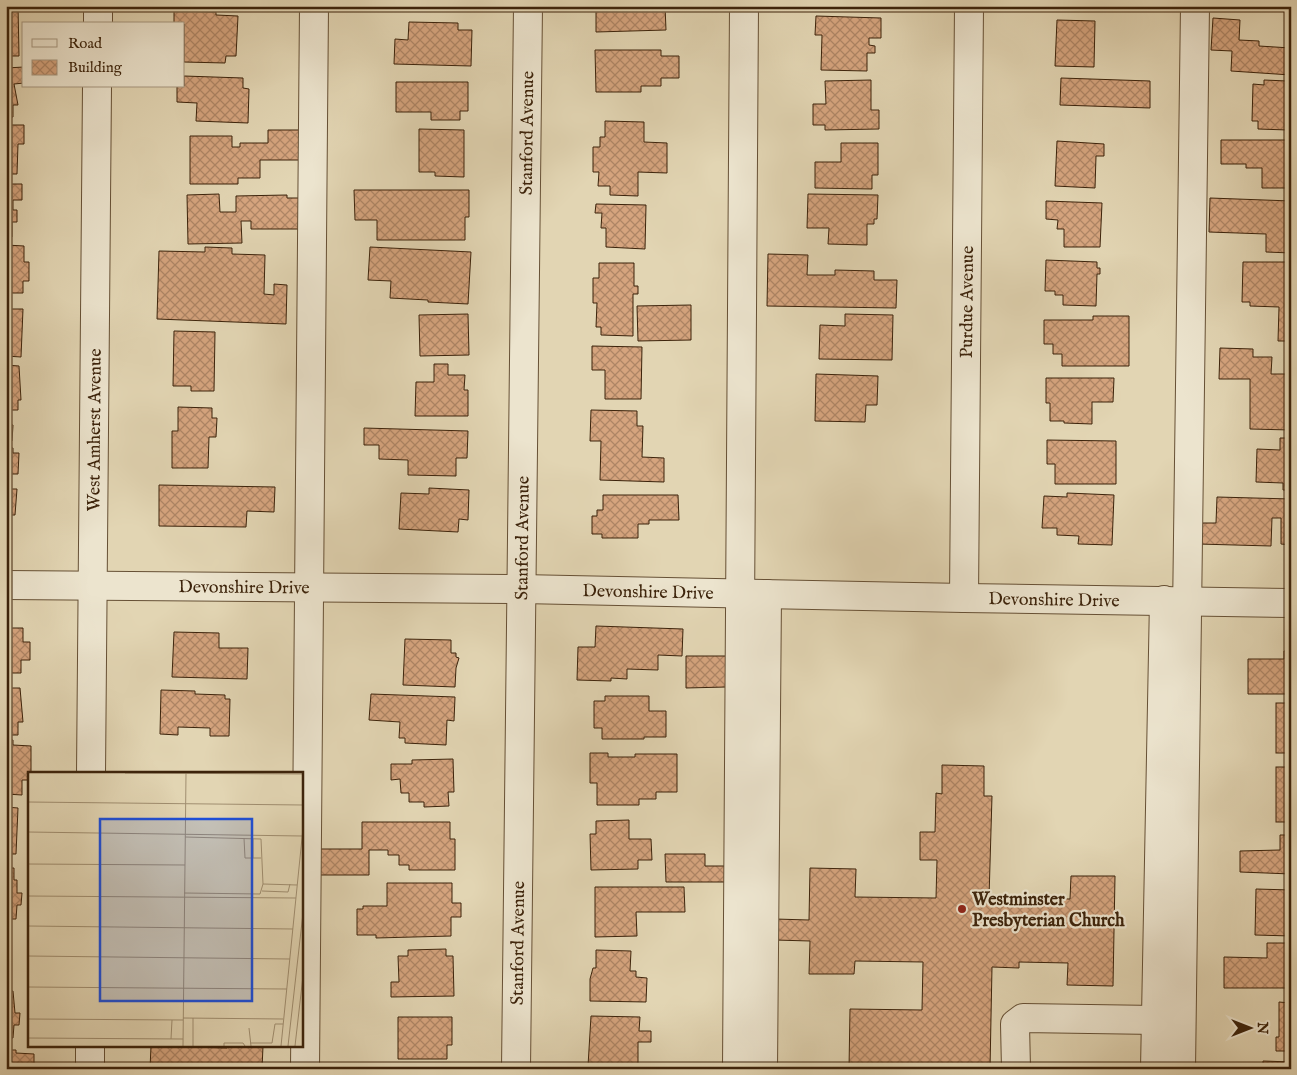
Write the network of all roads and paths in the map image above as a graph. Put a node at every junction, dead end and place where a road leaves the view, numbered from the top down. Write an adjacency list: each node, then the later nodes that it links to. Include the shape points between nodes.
1 (98, 6): 7 (street)
2 (314, 6): 11 (street)
3 (528, 6): 12 (street, Stanford Avenue)
4 (744, 6): 13 (street)
5 (969, 6): 14 (street, Purdue Avenue)
6 (1195, 6): 15 (street)
7 (98, 22)
8 (98, 88): 10 (street, West Amherst Avenue)
9 (6, 585): 10 (street, Devonshire Drive)
10 (92, 586): 11 (street, Devonshire Drive); 17 (street, West Amherst Avenue)
11 (310, 587): 12 (street, Devonshire Drive); 21 (street)
12 (521, 589): 13 (street, Devonshire Drive); 22 (street, Stanford Avenue)
13 (754, 594): 14 (street, Devonshire Drive); 23 (street); 24 (street)
14 (964, 598): 15 (street, Devonshire Drive)
15 (1176, 600): 16 (street, Devonshire Drive); 18 (street); 27 (street)
16 (1291, 602)
17 (91, 772)
18 (1156, 1020): 25 (street, via 1023,1018 1014,1024); 26 (street)
19 (90, 1048): 20 (street)
20 (90, 1069)
21 (305, 1069)
22 (516, 1069)
23 (737, 1069)
24 (763, 1069)
25 (1016, 1069)
26 (1156, 1069)
27 (1181, 1069)

